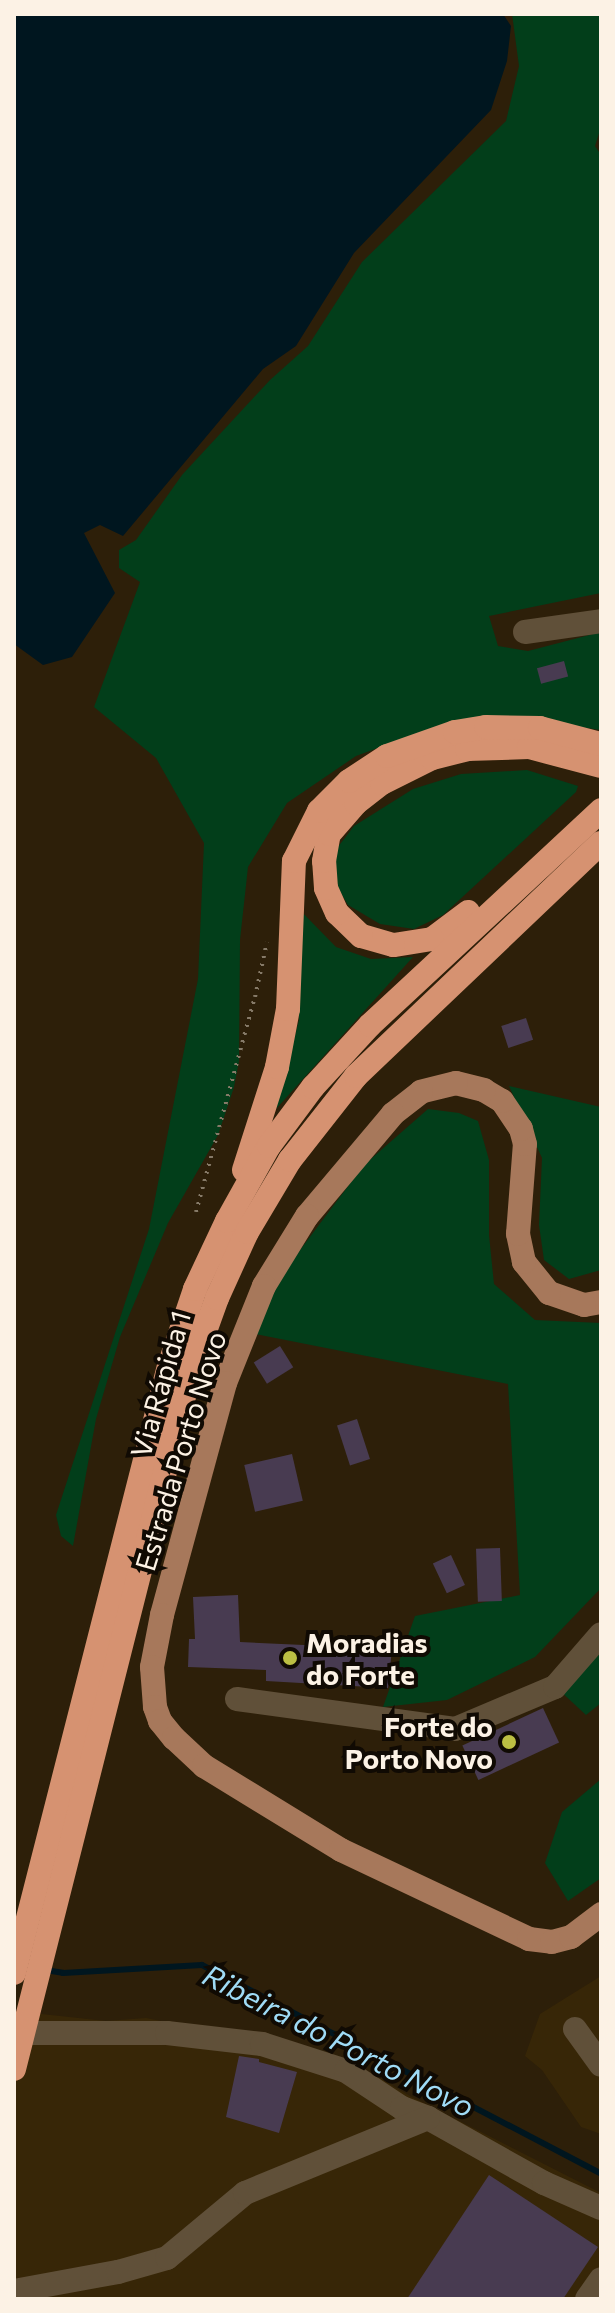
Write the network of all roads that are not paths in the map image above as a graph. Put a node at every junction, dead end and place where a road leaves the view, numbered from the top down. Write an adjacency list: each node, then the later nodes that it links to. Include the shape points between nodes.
1 (601, 621): 2 (street)
2 (525, 632)
3 (601, 744): 7 (highway, via 527,727 455,732 387,756 349,781 319,811 294,861 288,1009 277,1067)
4 (601, 766): 5 (highway, via 551,751 500,746 467,749 406,769 338,820 326,847 326,888 337,913 361,936 393,945 432,939 447,932 522,864)
5 (601, 808): 7 (highway, Via Rápida 1, via 370,1025 323,1076 269,1146)
6 (601, 843): 11 (highway, Via Rápida 1, via 356,1076 268,1195 217,1298 190,1373)
7 (227, 1221): 11 (highway, Via Rápida 1, via 195,1289 169,1366)
8 (601, 1302): 12 (main road, Estrada Porto Novo, via 584,1305 549,1293 524,1262 518,1234 525,1144 502,1101 456,1083 421,1092 393,1114 307,1216 264,1286 225,1383 152,1667 160,1721 182,1746 204,1766 341,1850 529,1939 552,1942 571,1937)
9 (601, 1634): 10 (street, via 555,1687 455,1729)
10 (237, 1699)
11 (92, 1715): 13 (highway, Via Rápida 1); 17 (highway, Via Rápida 1)
12 (601, 1914)
13 (14, 1973)
14 (575, 2029): 16 (street)
15 (14, 2033): 18 (street, via 167,2033 262,2044 346,2071 402,2108)
16 (601, 2065)
17 (14, 2069)
18 (428, 2118): 19 (street, via 544,2183); 21 (street, via 245,2193 167,2258)
19 (601, 2208)
20 (601, 2279): 22 (street)
21 (14, 2291)
22 (587, 2299)

